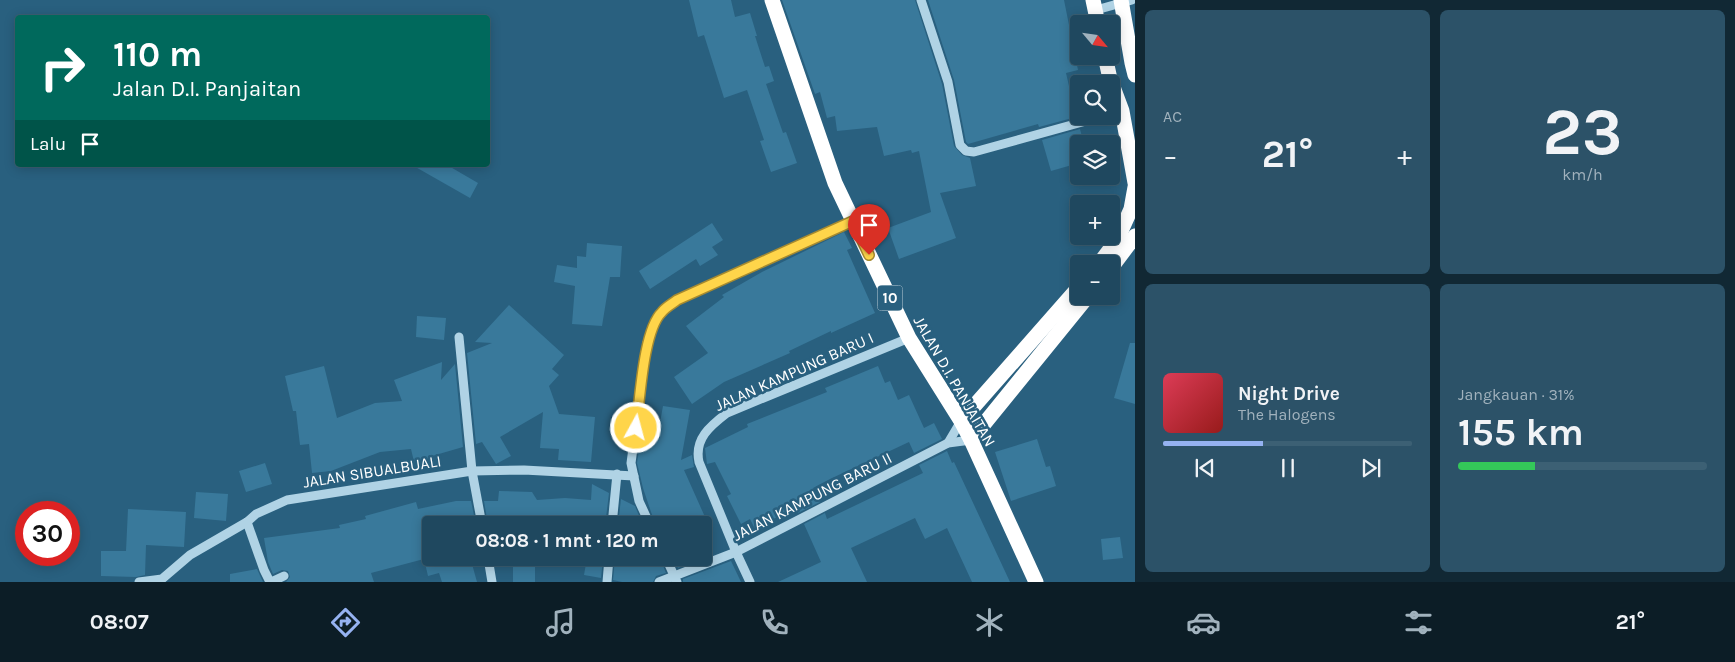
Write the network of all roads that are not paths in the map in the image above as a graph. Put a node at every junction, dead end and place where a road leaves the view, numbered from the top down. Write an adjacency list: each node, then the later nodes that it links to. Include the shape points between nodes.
1 (772, 0): 10 (highway, JALAN D.I. PANJAITAN / 10, via 835,183)
2 (921, 0): 7 (street, via 948,82 960,145 966,151 974,152)
3 (1125, 1): 4 (street); 5 (highway)
4 (1096, 11)
5 (1133, 69): 6 (highway)
6 (1119, 75)
7 (1072, 125)
8 (1120, 125): 9 (highway)
9 (1135, 185): 12 (highway, via 1131,209 1117,240)
10 (853, 221): 17 (highway, JALAN D.I. PANJAITAN / 10); 23 (street, via 677,300 661,312 647,342 631,462)
11 (1135, 236): 13 (highway)
12 (1106, 255)
13 (1120, 256)
14 (1070, 297): 18 (highway)
15 (1081, 305): 19 (highway)
16 (459, 337): 21 (street)
17 (909, 338): 18 (highway, JALAN D.I. PANJAITAN / 10); 28 (street, JALAN KAMPUNG BARU I, via 727,413 706,430 697,454)
18 (961, 421): 19 (highway, JALAN D.I. PANJAITAN / 10); 20 (street)
19 (970, 440): 20 (street, JALAN KAMPUNG BARU II); 41 (highway, JALAN D.I. PANJAITAN / 10)
20 (948, 443): 28 (street, JALAN KAMPUNG BARU II)
21 (472, 471): 22 (street, JALAN SIBUALBUALI); 24 (street); 27 (street, JALAN SIBUALBUALI, via 287,500 256,514)
22 (617, 474): 23 (street, JALAN SIBUALBUALI); 25 (street)
23 (634, 476): 26 (street)
24 (480, 516)
25 (613, 516)
26 (646, 516)
27 (247, 522): 33 (street, JALAN SIBUALBUALI, via 190,555); 36 (street)
28 (736, 552): 34 (street, JALAN KAMPUNG BARU II); 40 (street, JALAN KAMPUNG BARU I)
29 (489, 566): 37 (street)
30 (608, 566): 38 (street)
31 (670, 566): 34 (street)
32 (284, 576): 36 (street)
33 (162, 580): 35 (street, JALAN SIBUALBUALI)
34 (676, 580): 39 (street, JALAN KAMPUNG BARU II)
35 (139, 582)
36 (271, 582)
37 (492, 582)
38 (607, 582)
39 (659, 582)
40 (750, 582)
41 (1036, 582)

